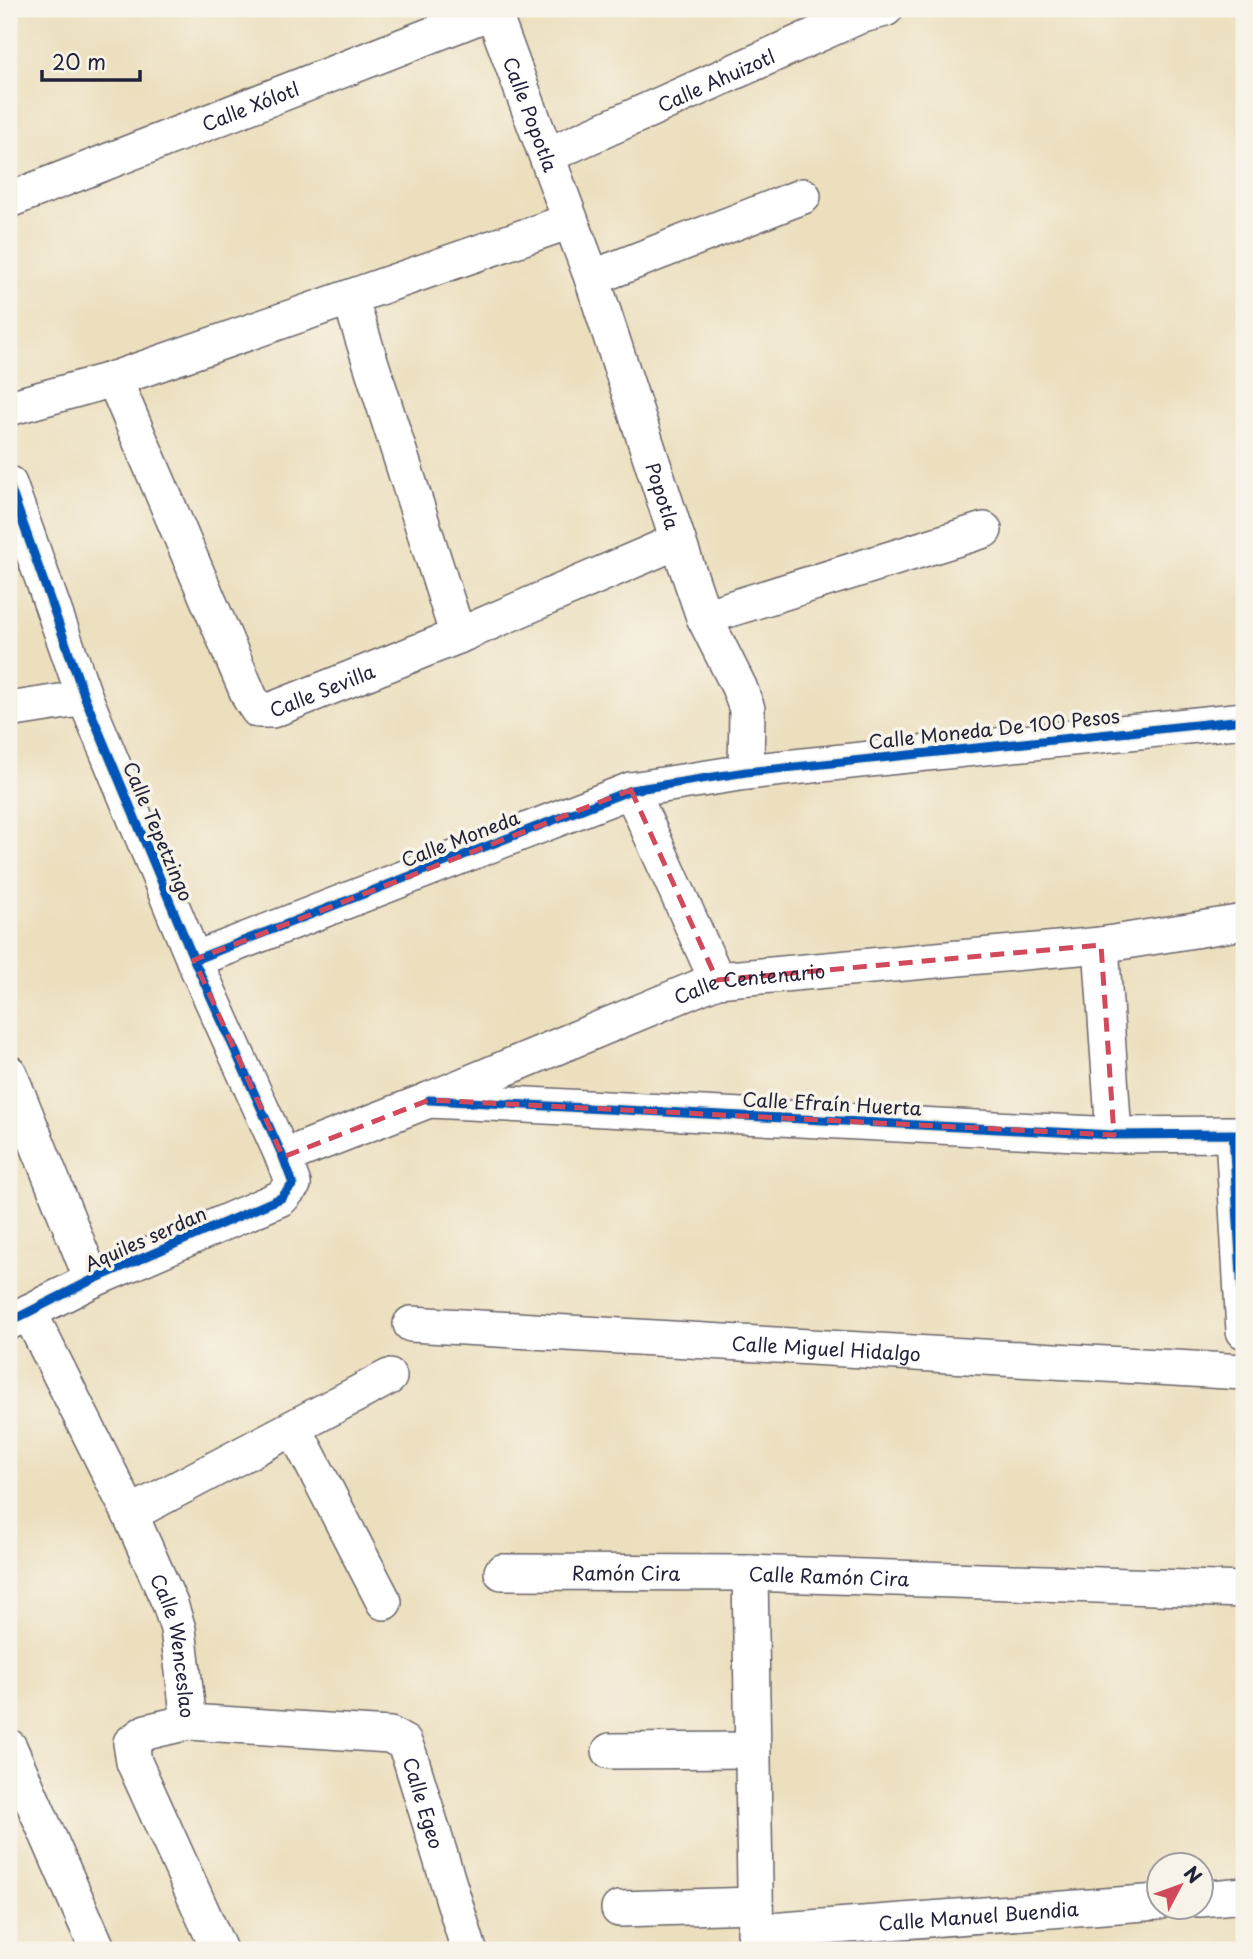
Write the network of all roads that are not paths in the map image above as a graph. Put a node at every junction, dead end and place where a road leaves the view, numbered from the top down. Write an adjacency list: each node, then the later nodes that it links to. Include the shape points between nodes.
1 (885, 9): 3 (street, Calle Ahuizotl, via 859,16)
2 (493, 10): 3 (street, Calle Popotla); 5 (street, Calle Xólotl)
3 (548, 155): 6 (street, Calle Popotla)
4 (803, 196): 7 (street)
5 (9, 200)
6 (570, 221): 7 (street, Popotla); 8 (street)
7 (593, 278): 13 (street, Popotla)
8 (350, 298): 9 (street); 15 (street)
9 (114, 379): 10 (street); 15 (street, Calle Sevilla, via 258,710 272,710)
10 (9, 408)
11 (9, 484): 16 (street, Calle Tepetzingo)
12 (984, 530): 14 (street)
13 (678, 541): 14 (street, Popotla); 15 (street, Calle Sevilla)
14 (704, 617): 19 (street, Popotla, via 747,709)
15 (457, 636)
16 (85, 698): 17 (street); 23 (street, Calle Tepetzingo)
17 (9, 710)
18 (1244, 720): 19 (street, Calle Moneda De 100 Pesos)
19 (746, 772): 20 (street, Calle Moneda)
20 (631, 790): 23 (street, Calle Moneda); 24 (street)
21 (1244, 922): 22 (street, Calle Centenario)
22 (1101, 945): 24 (street, Calle Centenario); 27 (street)
23 (194, 960): 28 (street, Calle Tepetzingo)
24 (717, 979): 26 (street, Calle Centenario)
25 (9, 1073): 30 (street)
26 (429, 1100): 27 (street, Calle Efraín Huerta); 28 (street, Calle Centenario)
27 (1114, 1135): 29 (street, Calle Efraín Huerta, via 1233,1134)
28 (288, 1170): 30 (street, Aquiles serdan, via 281,1198)
29 (1242, 1265): 33 (street)
30 (92, 1280): 31 (street, Aquiles serdan)
31 (19, 1317): 37 (street, Calle Wenceslao)
32 (411, 1324): 34 (street, Calle Miguel Hidalgo)
33 (1244, 1331)
34 (1244, 1371)
35 (389, 1377): 36 (street)
36 (293, 1428): 37 (street); 41 (street)
37 (130, 1514): 42 (street, Calle Wenceslao, via 178,1629)
38 (502, 1573): 39 (street, Ramón Cira)
39 (750, 1573): 40 (street, Calle Ramón Cira); 44 (street, Calle Ramón Cira)
40 (1244, 1590)
41 (384, 1602)
42 (190, 1722): 52 (street, Calle Wenceslao, via 146,1731 131,1743 134,1762); 53 (street, Calle Egeo, via 390,1735 404,1743)
43 (9, 1747): 51 (street)
44 (752, 1750): 45 (street); 50 (street, Calle Ramón Cira)
45 (610, 1751)
46 (1244, 1895): 47 (street)
47 (1214, 1898)
48 (1144, 1903): 50 (street, Calle Manuel Buendia)
49 (619, 1909): 50 (street, Calle Manuel Buendia)
50 (755, 1929)
51 (98, 1950)
52 (219, 1950)
53 (469, 1950)

